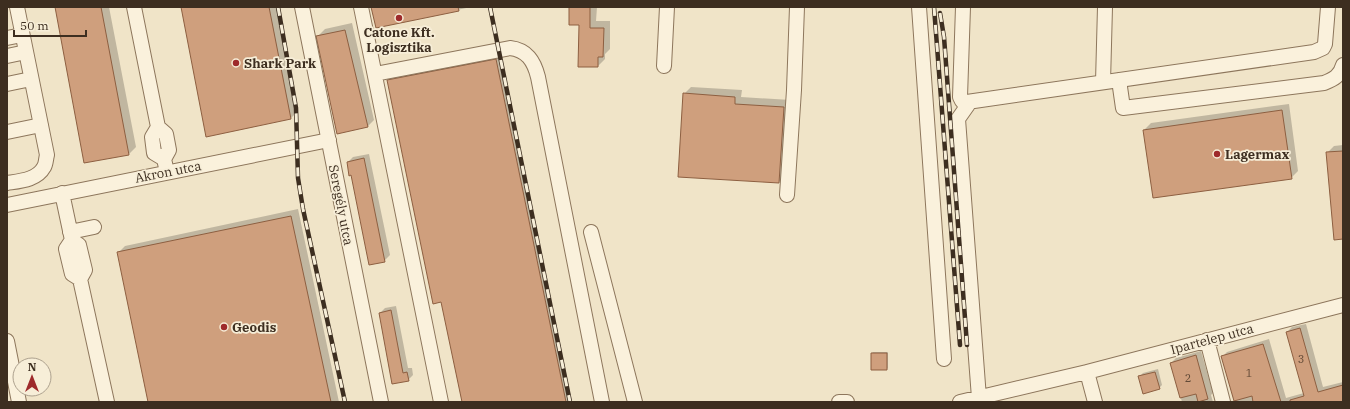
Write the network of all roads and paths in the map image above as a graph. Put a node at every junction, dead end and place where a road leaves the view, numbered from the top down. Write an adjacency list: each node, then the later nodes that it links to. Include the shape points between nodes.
1 (16, 7): 11 (street)
2 (134, 7): 26 (street, via 158,128 152,137 154,153)
3 (302, 7): 25 (street, Seregély utca)
4 (361, 7): 17 (street)
5 (667, 7): 16 (street)
6 (797, 7): 29 (street)
7 (919, 7): 37 (street)
8 (963, 7): 22 (street, via 960,97 962,101)
9 (1105, 7): 20 (street)
10 (1328, 7): 19 (street, via 1326,41 1318,50)
11 (22, 35): 12 (street); 13 (street)
12 (7, 38)
13 (26, 52): 14 (street); 18 (street)
14 (7, 56)
15 (1343, 65): 19 (street, via 1335,79 1324,83 1123,108)
16 (664, 66)
17 (375, 74): 43 (street); 44 (street, via 510,48 524,52 530,58 538,77)
18 (31, 79): 21 (street); 23 (street)
19 (1119, 80): 20 (street)
20 (1103, 82): 22 (street)
21 (7, 84)
22 (970, 102): 39 (street, via 958,119)
23 (41, 125): 24 (street); 27 (street, via 47,154 44,168 28,180)
24 (7, 132)
25 (328, 140): 26 (street, Akron utca); 42 (street, Seregély utca)
26 (166, 166): 28 (street, Akron utca)
27 (7, 183)
28 (62, 193): 30 (street, Akron utca); 33 (street)
29 (787, 196)
30 (7, 205)
31 (94, 227): 33 (street)
32 (591, 232): 45 (street)
33 (71, 236): 41 (street, via 66,249 72,274 80,279)
34 (1343, 305): 35 (street, Ipartelep utca)
35 (1207, 340): 38 (street, Ipartelep utca); 50 (street)
36 (7, 341): 40 (street)
37 (944, 359)
38 (1084, 372): 39 (street, Ipartelep utca); 49 (street)
39 (979, 398): 48 (street, Ipartelep utca)
40 (19, 402)
41 (106, 402)
42 (381, 402)
43 (441, 402)
44 (602, 402)
45 (634, 402)
46 (839, 402): 47 (street)
47 (847, 402)
48 (960, 402)
49 (1095, 402)
50 (1223, 402)

